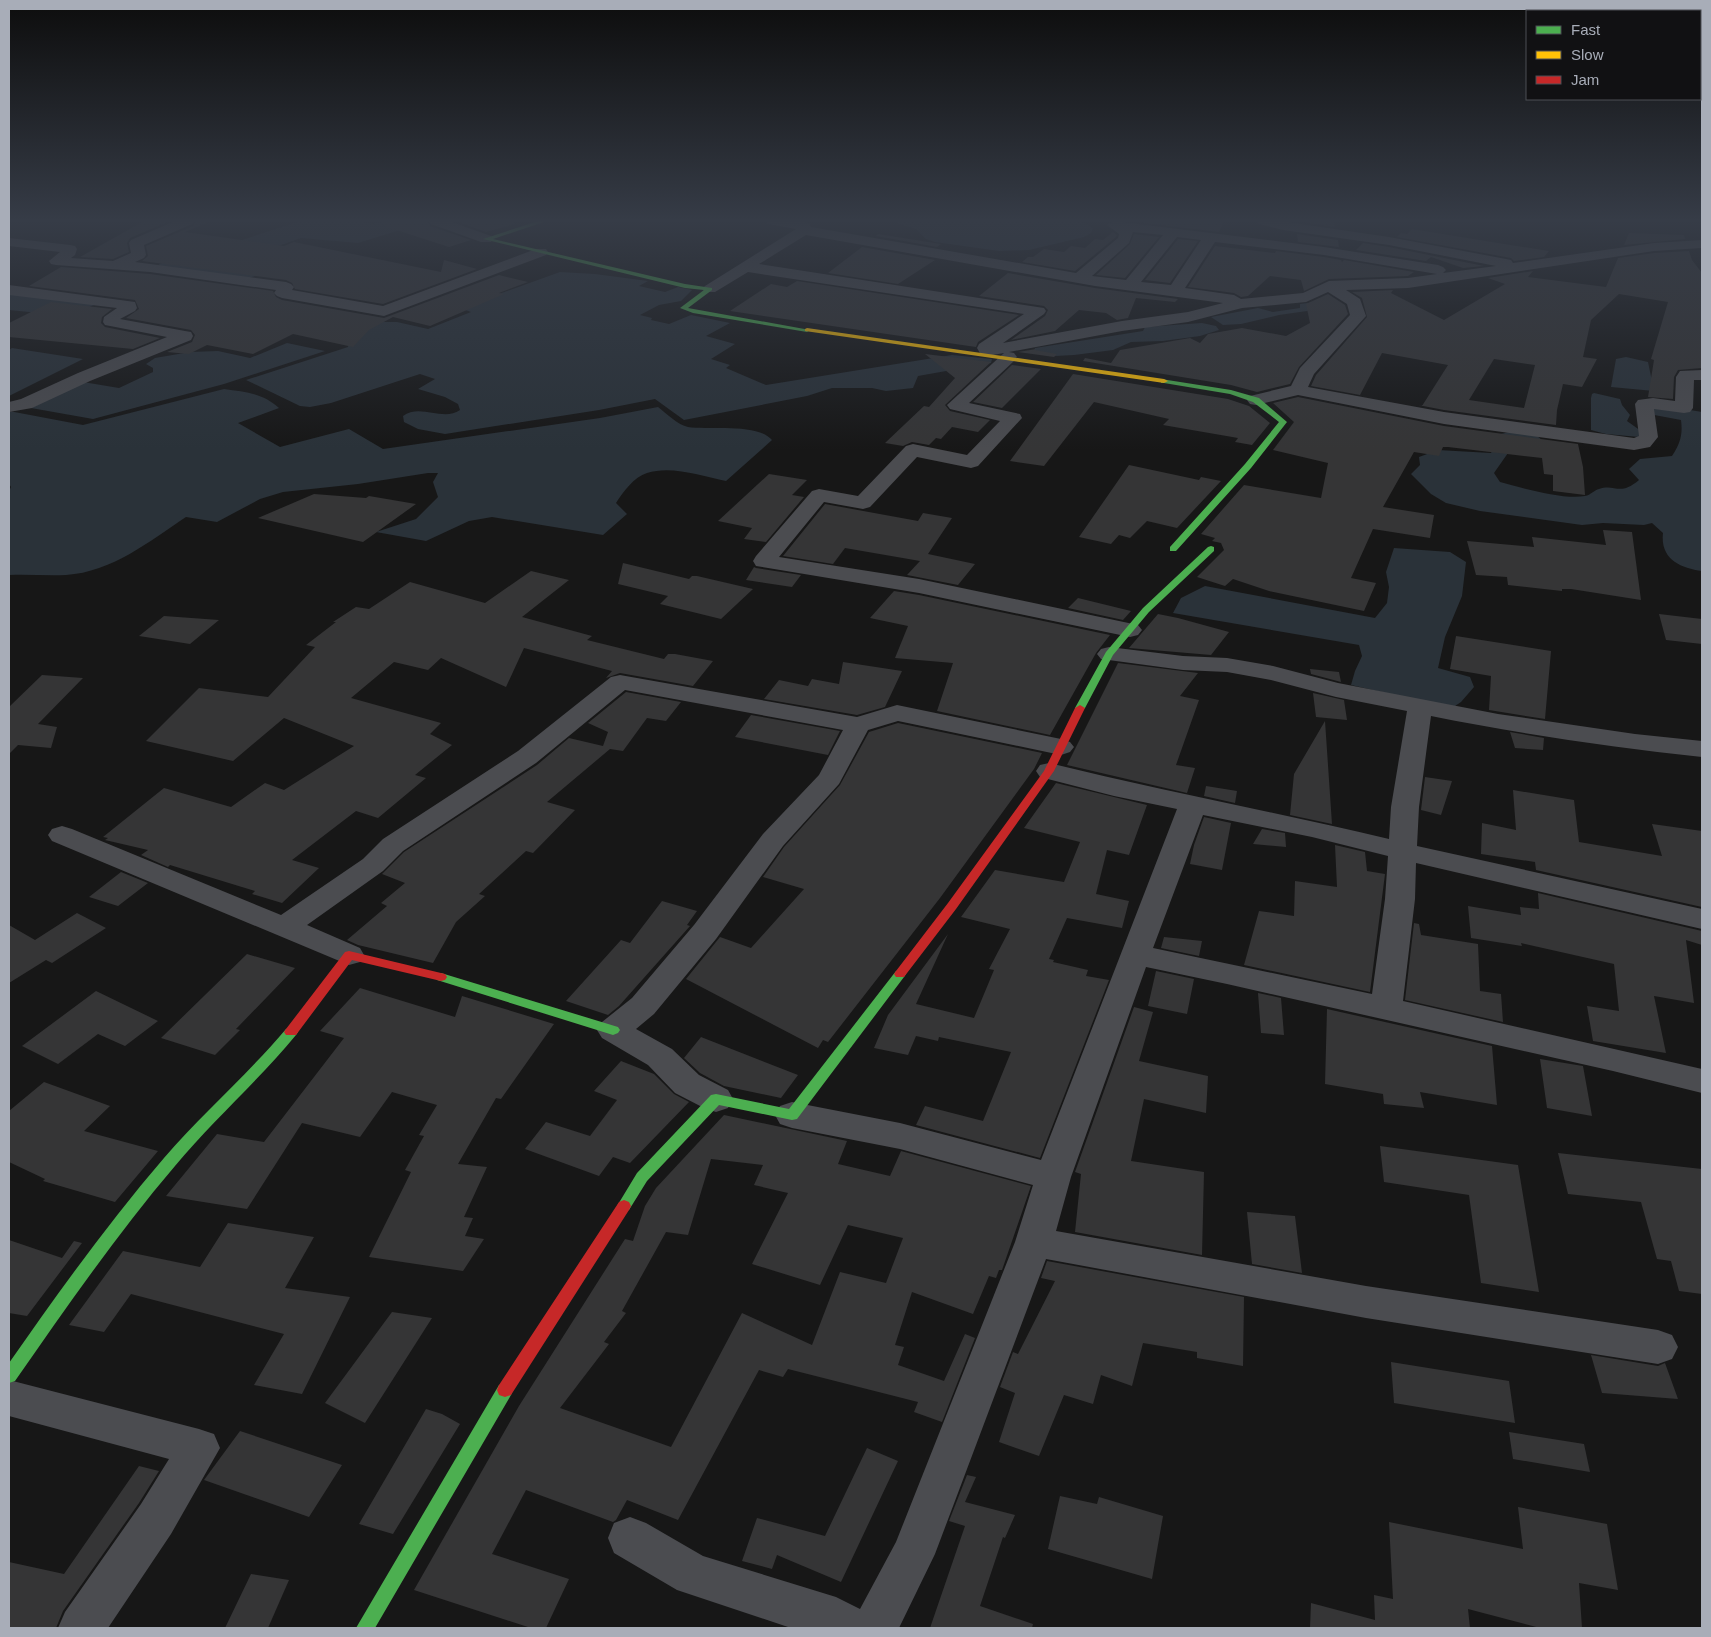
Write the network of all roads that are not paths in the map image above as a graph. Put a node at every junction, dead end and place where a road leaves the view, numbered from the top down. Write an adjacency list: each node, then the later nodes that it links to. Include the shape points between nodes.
1 (72, 297): 15 (street, via 129,304 129,308 112,317 111,322 184,336 26,404)
2 (307, 297): 3 (street, via 384,311)
3 (420, 297)
4 (698, 297): 10 (street, via 683,308 808,331)
5 (948, 297): 10 (street, via 1038,311)
6 (1220, 297): 9 (street)
7 (1302, 297): 9 (street)
8 (1347, 297): 13 (street, via 1354,302 1358,316 1306,372)
9 (1253, 302): 10 (street)
10 (978, 353): 11 (street)
11 (1008, 357): 14 (street, via 1221,390); 19 (street, via 956,405 1013,418 972,462 913,450 863,503 818,495 764,561 920,586)
12 (1702, 375): 16 (street, via 1685,377)
13 (1298, 390): 14 (street); 16 (street, via 1444,418 1634,444 1643,443 1649,437 1644,404)
14 (1256, 400): 17 (street, via 1284,422)
15 (9, 406)
16 (1693, 409)
17 (1173, 549)
18 (1211, 549): 19 (street, via 1146,610)
19 (1130, 630): 20 (street)
20 (1109, 654): 21 (street, via 1227,665); 24 (street)
21 (1420, 708): 23 (street, via 1544,730); 27 (street)
22 (858, 725): 24 (street, via 897,713); 29 (street, via 620,682 527,757 393,845 373,865); 33 (street, via 830,778 774,840 706,932 643,1006)
23 (1702, 749)
24 (1055, 759): 25 (street, via 1114,788); 36 (street, via 952,906)
25 (1192, 806): 27 (street, via 1312,829); 31 (street)
26 (62, 835): 29 (street)
27 (1401, 851): 28 (street); 32 (street, via 1400,899)
28 (1702, 919)
29 (284, 927): 30 (street)
30 (349, 955): 33 (street, via 499,992); 40 (street, via 283,1042 194,1134 142,1197 83,1271)
31 (1137, 955): 32 (street); 37 (street, via 1087,1080)
32 (1386, 1009): 34 (street)
33 (613, 1030): 35 (street, via 660,1057 687,1084)
34 (1702, 1081)
35 (716, 1099): 36 (street); 44 (street, via 642,1177 503,1392)
36 (792, 1116): 37 (street, via 900,1136)
37 (1053, 1177): 38 (street)
38 (1034, 1242): 39 (street, via 1366,1302); 46 (street, via 913,1554)
39 (1658, 1347)
40 (9, 1376)
41 (9, 1398): 43 (street, via 199,1448 156,1519)
42 (630, 1538): 45 (street, via 693,1575 836,1620)
43 (81, 1628)
44 (365, 1628)
45 (848, 1628)
46 (875, 1628)

